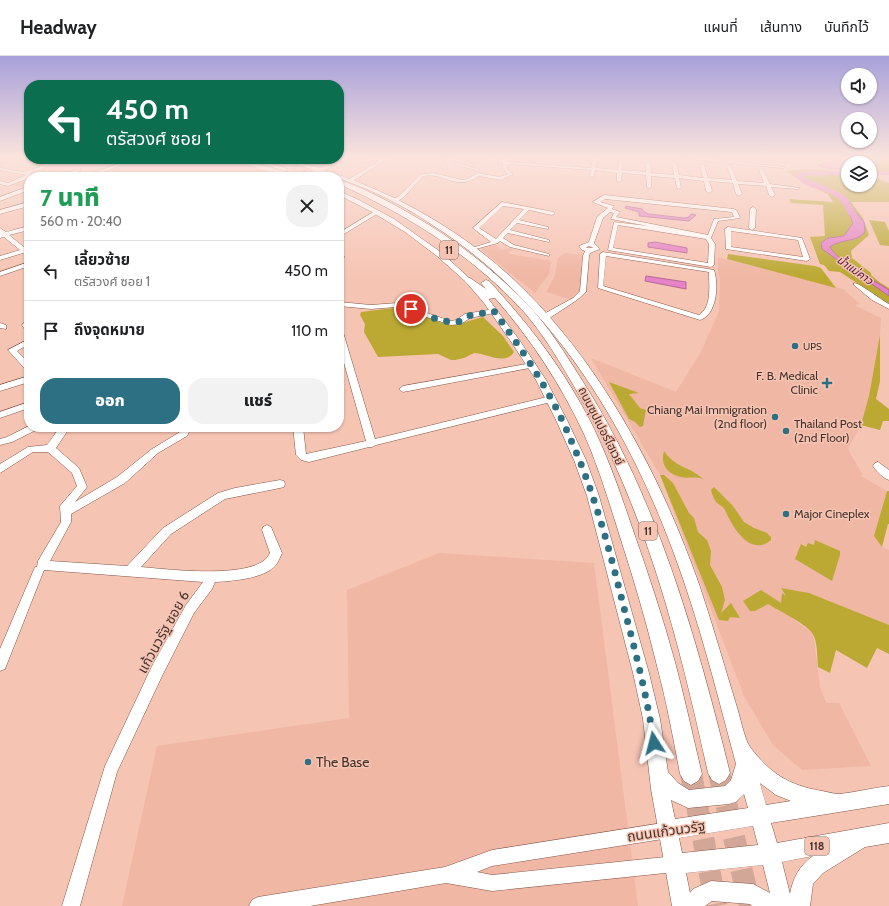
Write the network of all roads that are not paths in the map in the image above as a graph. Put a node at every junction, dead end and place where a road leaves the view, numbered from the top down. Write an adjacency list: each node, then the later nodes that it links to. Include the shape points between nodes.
1 (346, 197): 12 (main road)
2 (360, 197): 43 (highway, ถนนซุปเปอร์ไฮเวย์ / 11, via 388,210 427,234 453,253)
3 (375, 197): 43 (highway, ถนนซุปเปอร์ไฮเวย์ / 11, via 435,231 461,250 496,280)
4 (388, 197): 6 (main road)
5 (399, 197): 6 (street)
6 (395, 200): 29 (main road, via 436,222)
7 (24, 205): 11 (street)
8 (527, 209): 13 (street); 14 (street); 26 (street, via 502,204 476,228)
9 (753, 209): 16 (street)
10 (609, 210): 10 (street, via 612,207 596,202 604,197 734,211 737,218 716,220 710,236 613,218 617,212); 15 (street, via 600,217)
11 (0, 212)
12 (377, 212): 21 (street); 38 (main road, via 421,240)
13 (552, 213)
14 (515, 222): 18 (street); 22 (street)
15 (598, 225): 17 (street); 34 (street)
16 (752, 225)
17 (610, 227): 17 (street, via 616,223 708,238 712,244 711,264 610,249)
18 (546, 228)
19 (24, 229): 23 (street)
20 (0, 230): 23 (street)
21 (344, 231)
22 (506, 231): 26 (street); 27 (street)
23 (3, 235): 28 (street)
24 (720, 237): 25 (street)
25 (728, 238): 25 (street, via 728,248 808,259 800,239 728,229)
26 (498, 240): 29 (street); 31 (street)
27 (547, 241)
28 (24, 249)
29 (474, 249): 36 (main road)
30 (24, 251): 32 (street)
31 (547, 254)
32 (0, 258)
33 (24, 266): 37 (street)
34 (585, 267): 35 (street); 44 (street, via 583,292)
35 (601, 269): 35 (street, via 603,254 712,271 711,305 700,318 600,287)
36 (501, 272): 43 (highway); 44 (main road)
37 (0, 274)
38 (470, 281): 42 (main road); 43 (highway)
39 (856, 284): 41 (street, via 874,299)
40 (344, 304): 42 (street, via 371,307 397,305 451,322)
41 (889, 307)
42 (494, 311): 48 (main road)
43 (523, 315): 73 (highway, ถนนซุปเปอร์ไฮเวย์ / 11, via 577,379 631,487 654,545 690,658); 74 (highway, ถนนซุปเปอร์ไฮเวย์ / 11, via 572,398 603,466 648,598 666,663)
44 (545, 317): 72 (main road, via 584,366 612,409 639,458 664,513 687,570)
45 (24, 344): 47 (street, via 12,350)
46 (344, 349): 60 (street)
47 (24, 363)
48 (532, 364): 51 (street); 52 (main road)
49 (24, 381): 50 (street)
50 (0, 388)
51 (403, 389)
52 (551, 399): 60 (street); 75 (main road, via 588,481 605,535 646,696)
53 (24, 407): 54 (street)
54 (0, 415)
55 (25, 432): 59 (street)
56 (63, 432): 61 (street)
57 (185, 432): 66 (street, via 155,451 121,480)
58 (299, 432): 60 (street, via 304,458)
59 (0, 442)
60 (372, 444)
61 (50, 448): 63 (street, via 31,449); 66 (street, แก้วนวรัฐ ซอย 6, via 76,470 82,487 65,506)
62 (878, 466): 64 (street)
63 (0, 469)
64 (889, 476)
65 (280, 484): 69 (street, via 222,496 167,531)
66 (66, 512): 69 (street, แก้วนวรัฐ ซอย 6, via 66,522 42,565)
67 (267, 530): 70 (street, via 276,553 272,562 236,576)
68 (39, 571): 71 (street)
69 (130, 571): 70 (street, แก้วนวรัฐ ซอย 6)
70 (210, 577): 85 (street, แก้วนวรัฐ ซอย 6, via 158,669 110,771)
71 (0, 664)
72 (743, 757): 75 (main road, via 739,786 729,795 688,799 671,790); 77 (main road, via 764,777 788,792); 78 (main road)
73 (719, 773)
74 (691, 774)
75 (659, 776): 79 (main road)
76 (889, 795): 77 (main road, ถนนแก้วนวรัฐ)
77 (841, 804): 78 (main road, ถนนแก้วนวรัฐ)
78 (759, 817): 79 (main road, ถนนแก้วนวรัฐ); 82 (main road)
79 (669, 830): 83 (main road); 84 (street, ถนนแก้วนวรัฐ, via 492,858)
80 (889, 833): 81 (main road, ถนนแก้วนวรัฐ / 118)
81 (864, 838): 82 (main road, ถนนแก้วนวรัฐ / 118); 91 (main road, via 816,866 806,876)
82 (769, 854): 83 (main road, ถนนแก้วนวรัฐ / 118); 90 (main road)
83 (675, 864): 84 (street, ถนนแก้วนวรัฐ, via 492,883); 87 (main road)
84 (445, 875): 86 (street, ถนนแก้วนวรัฐ)
85 (71, 906)
86 (258, 906)
87 (682, 906)
88 (693, 906): 89 (main road, via 700,896 711,891 753,894)
89 (770, 906)
90 (783, 906)
91 (800, 906)

